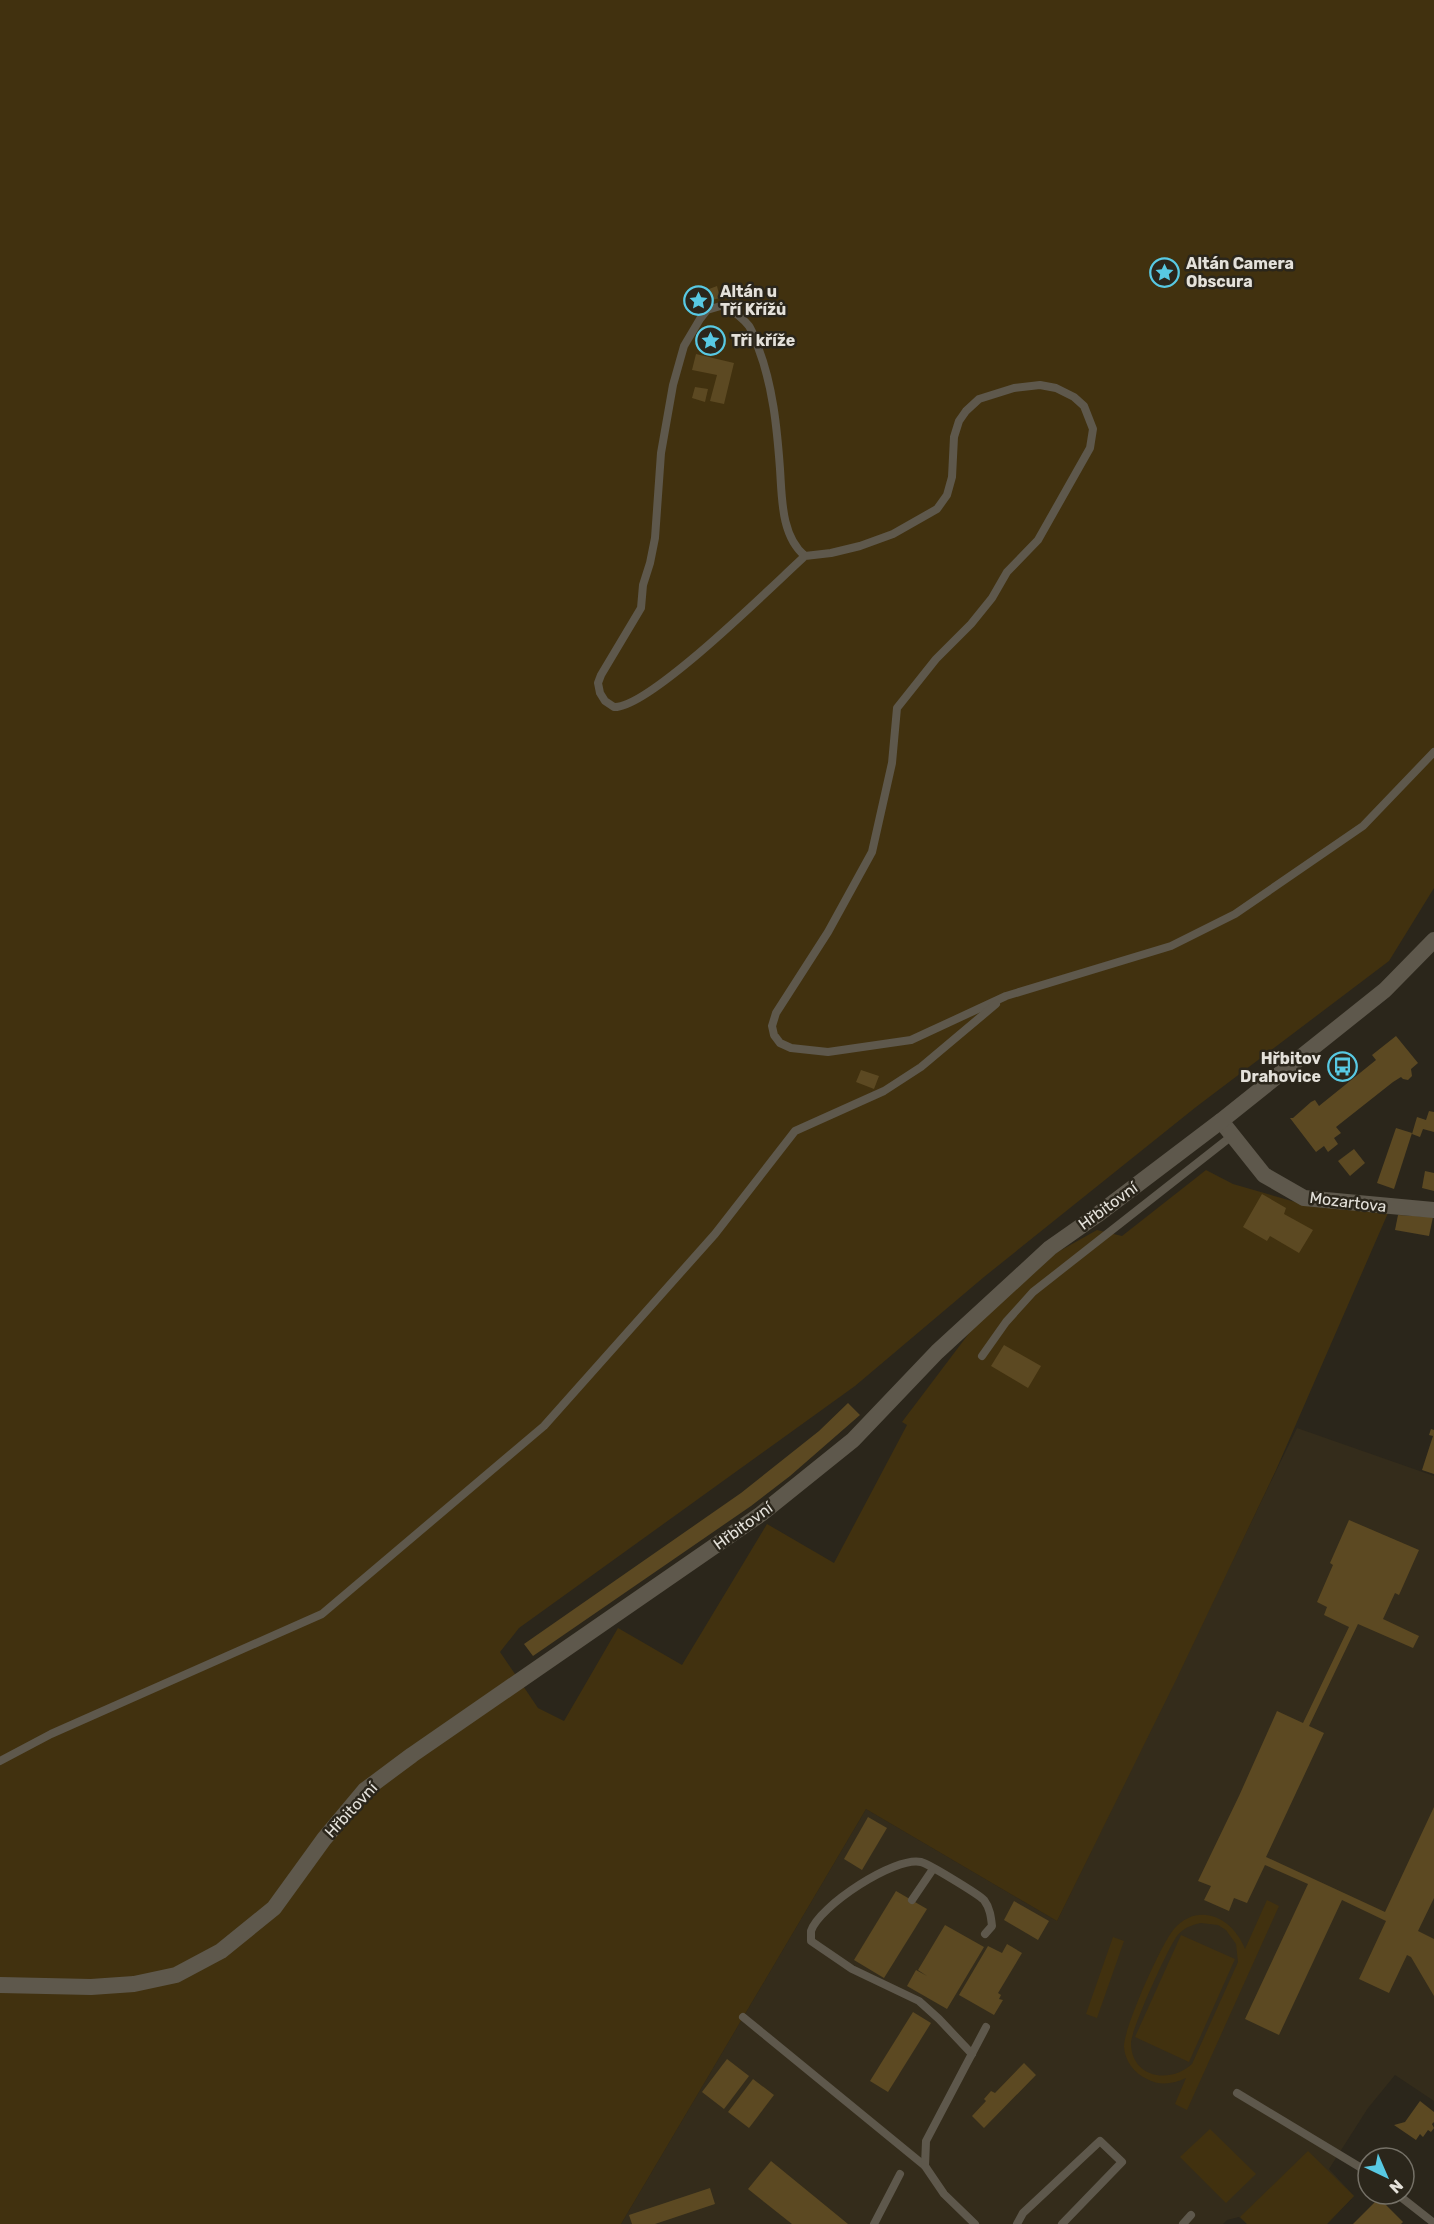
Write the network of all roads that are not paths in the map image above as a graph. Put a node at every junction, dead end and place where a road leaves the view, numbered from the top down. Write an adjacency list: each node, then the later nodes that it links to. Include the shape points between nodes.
1 (805, 556): 1 (lane, via 795,548 785,522 769,378 749,327 724,305 707,310 684,346 673,385 661,453 655,538 641,608 601,675 598,689 605,701 614,707 628,705 666,681); 4 (lane, via 860,546 892,534 937,509 947,495 952,477 959,421 979,399 1040,385 1056,388 1084,406 1094,429 1090,448 1038,540 897,708 892,763 872,852 834,922 776,1013 772,1026 780,1043 828,1052 911,1040)
2 (1434, 752): 4 (lane, via 1363,826 1235,915 1171,946)
3 (1434, 940): 5 (street, Hřbitovní, via 1385,990)
4 (1006, 996): 9 (lane, via 921,1067 884,1091 795,1131 715,1234 544,1426 322,1614 51,1734)
5 (1221, 1121): 6 (street, Mozartova); 13 (street, Hřbitovní, via 1050,1248 937,1352 853,1440 761,1514 365,1790 274,1908 221,1952 176,1975 134,1984)
6 (1233, 1135): 7 (street, Mozartova, via 1264,1175 1304,1198); 8 (lane, via 1033,1292)
7 (1434, 1210)
8 (982, 1356)
9 (0, 1761)
10 (933, 1869): 11 (lane); 12 (lane, via 983,1899 990,1910 992,1926); 16 (lane, via 920,1862 896,1865 870,1880 836,1901 819,1919 811,1932 811,1941 871,1980 919,2001)
11 (912, 1900)
12 (985, 1934)
13 (0, 1985)
14 (743, 2017): 19 (lane)
15 (986, 2027): 16 (lane)
16 (972, 2054): 19 (lane, via 926,2141)
17 (1237, 2093): 18 (lane)
18 (1356, 2165)
19 (925, 2166): 25 (lane, via 944,2194)
20 (900, 2174): 24 (lane)
21 (1412, 2206): 23 (lane)
22 (1191, 2215): 28 (lane)
23 (1434, 2223)
24 (874, 2224)
25 (975, 2224)
26 (1017, 2224): 27 (lane, via 1023,2213 1100,2141 1122,2162)
27 (1062, 2224)
28 (1183, 2224)

